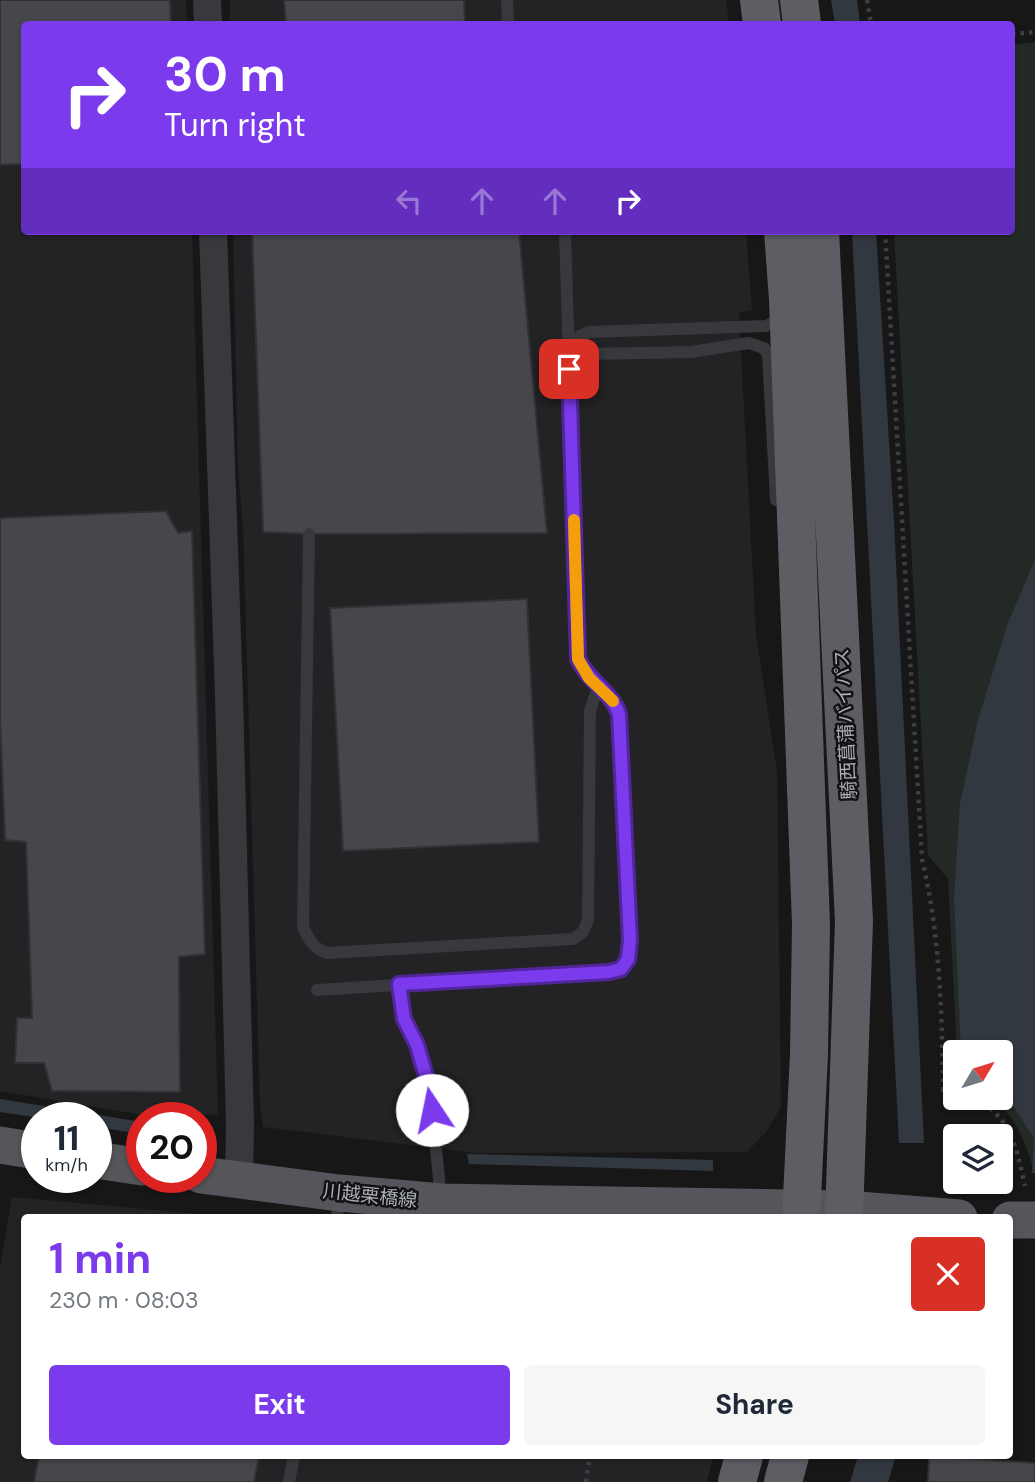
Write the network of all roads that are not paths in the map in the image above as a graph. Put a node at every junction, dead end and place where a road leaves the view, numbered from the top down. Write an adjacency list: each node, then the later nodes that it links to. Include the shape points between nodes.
1 (207, 0): 5 (street)
2 (507, 0): 6 (lane)
3 (759, 0): 7 (highway)
4 (799, 0): 8 (highway)
5 (208, 21)
6 (508, 21)
7 (762, 21)
8 (802, 21)
9 (213, 235): 25 (street)
10 (565, 235): 14 (lane)
11 (783, 235): 13 (highway)
12 (820, 235): 29 (highway, 騎西菖蒲バイパス, via 855,921)
13 (788, 299): 14 (lane, via 776,321 766,326 589,332); 18 (highway)
14 (568, 342): 15 (lane, via 589,354 691,352 749,343 764,348); 19 (lane, via 578,659)
15 (777, 513)
16 (309, 534): 19 (lane, via 303,927 317,950 327,954 573,939 583,932 588,920 590,710)
17 (785, 590): 18 (lane)
18 (801, 663): 28 (highway, via 811,924)
19 (598, 686): 20 (lane, via 616,704 619,714 628,959 621,969 609,972)
20 (399, 984): 21 (lane); 26 (lane, via 404,1019 430,1090)
21 (317, 990)
22 (0, 1145): 23 (main road)
23 (21, 1148)
24 (217, 1178): 25 (main road, 川越栗橋線)
25 (239, 1181): 27 (main road, 川越栗橋線)
26 (442, 1202): 27 (main road, 川越栗橋線); 28 (main road, 川越栗橋線)
27 (338, 1205)
28 (802, 1214): 29 (main road, 川越栗橋線)
29 (845, 1214)
30 (1013, 1220): 31 (main road)
31 (1035, 1220)
32 (293, 1459): 35 (lane)
33 (743, 1459): 36 (highway)
34 (789, 1459): 37 (highway)
35 (289, 1482)
36 (737, 1482)
37 (783, 1482)

